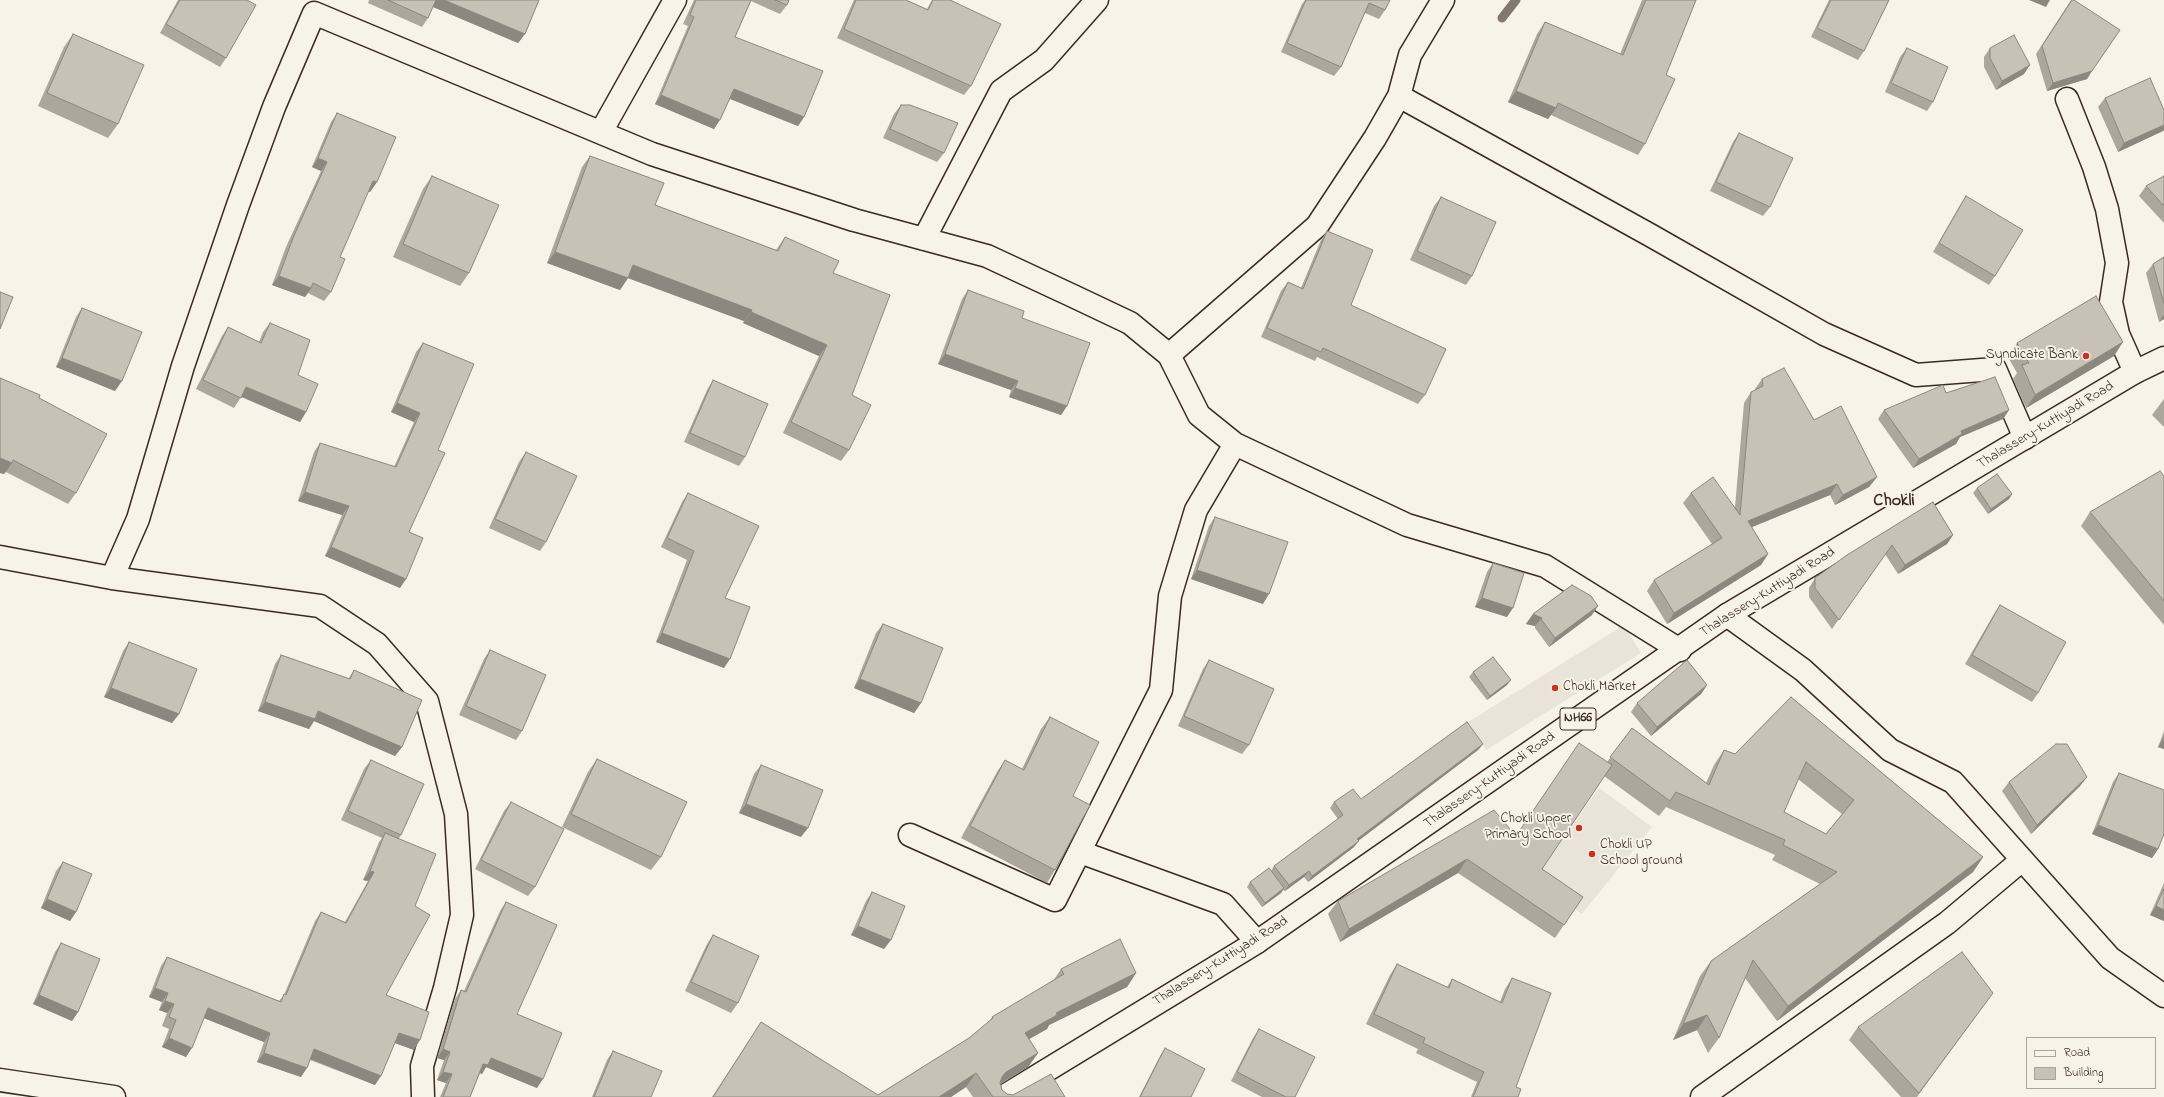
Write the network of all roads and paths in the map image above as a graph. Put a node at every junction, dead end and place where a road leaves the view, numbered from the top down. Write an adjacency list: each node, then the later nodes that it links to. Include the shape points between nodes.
1 (676, 0): 7 (street)
2 (1097, 0): 8 (street, via 1044,60 1001,92)
3 (1443, 0): 5 (street, via 1410,55)
4 (316, 6): 7 (street); 15 (street, via 240,198 183,366 138,518)
5 (1399, 96): 9 (street, via 1375,138 1317,226); 12 (street, via 1824,334 1916,375 1995,369)
6 (2067, 99): 11 (street, via 2094,167 2107,209 2117,263 2111,302 2118,334)
7 (601, 132): 8 (street, via 660,156 854,220)
8 (924, 239): 9 (street, via 987,256 1073,296 1130,323)
9 (1169, 355): 13 (street, via 1199,415)
10 (2164, 358): 11 (street, Thalassery-Kuttiyadi Road / NH66)
11 (2135, 372): 12 (street, Thalassery-Kuttiyadi Road / NH66)
12 (2025, 438): 16 (street, Thalassery-Kuttiyadi Road / NH66)
13 (1235, 444): 17 (street, via 1407,525 1545,566); 19 (street, via 1196,510 1170,596 1161,690)
14 (0, 557): 15 (street)
15 (112, 578): 25 (street, via 320,606 377,644 428,701 456,814 462,915 422,1066)
16 (1727, 615): 17 (street, Thalassery-Kuttiyadi Road / NH66); 20 (street, via 1802,670 1890,750 1953,782)
17 (1680, 650): 21 (street, Thalassery-Kuttiyadi Road / NH66)
18 (910, 835): 19 (street, via 1055,900)
19 (1080, 852): 21 (street, via 1223,904)
20 (2022, 860): 22 (street, via 2110,958); 27 (street, via 1947,923)
21 (1257, 942): 26 (street, Thalassery-Kuttiyadi Road / NH66)
22 (2164, 996)
23 (0, 1080): 24 (street)
24 (114, 1097)
25 (423, 1097)
26 (1003, 1097)
27 (1702, 1097)

